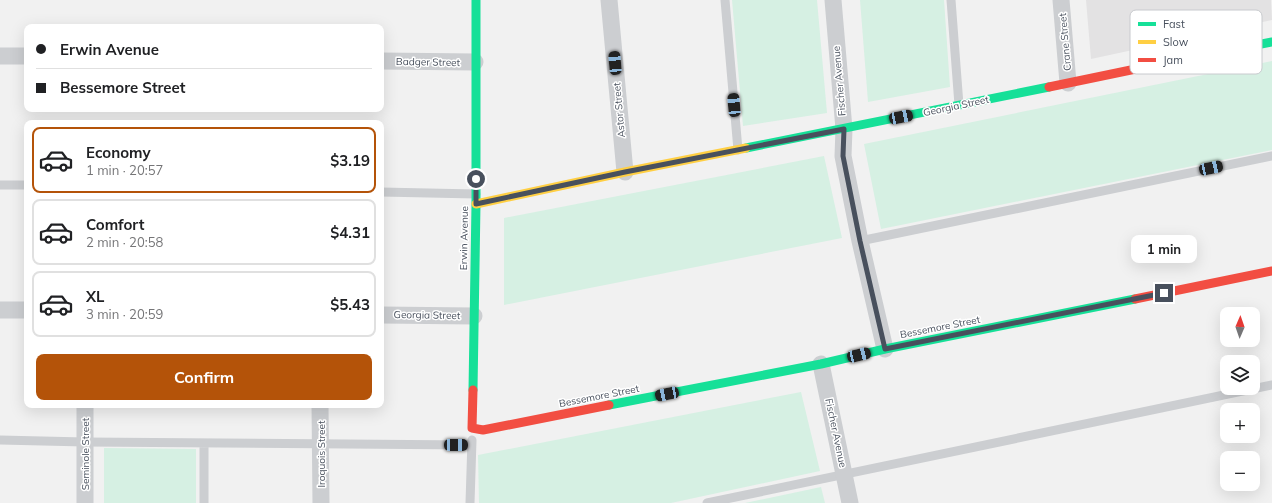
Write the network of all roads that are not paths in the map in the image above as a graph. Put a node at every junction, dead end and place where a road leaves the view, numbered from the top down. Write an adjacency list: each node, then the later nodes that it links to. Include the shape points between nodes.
1 (476, 0): 12 (street, Erwin Avenue)
2 (609, 0): 19 (street, Astor Street)
3 (725, 0): 17 (lane)
4 (832, 0): 16 (street, Fischer Avenue)
5 (951, 0): 15 (lane)
6 (1061, 0): 14 (street, Crane Street)
7 (1272, 42): 8 (street, Georgia Street)
8 (1262, 44)
9 (0, 56): 10 (street)
10 (24, 56)
11 (384, 61): 12 (street, Badger Street)
12 (476, 62): 23 (street, Erwin Avenue)
13 (1130, 71): 14 (street, Georgia Street)
14 (1068, 83): 15 (street, Georgia Street)
15 (959, 105): 16 (street, Georgia Street)
16 (844, 129): 17 (street, Georgia Street); 25 (street, Fischer Avenue, via 843,156)
17 (738, 150): 19 (street, Georgia Street)
18 (1272, 156): 25 (lane)
19 (625, 172): 24 (street, Georgia Street)
20 (0, 185): 21 (lane)
21 (24, 185)
22 (384, 192): 23 (lane)
23 (476, 194): 24 (street, Erwin Avenue)
24 (476, 204): 30 (street, Erwin Avenue)
25 (860, 241): 31 (street, Fischer Avenue)
26 (1272, 271): 31 (street, Bessemore Street)
27 (0, 310): 28 (street)
28 (24, 310)
29 (384, 315): 30 (street, Georgia Street)
30 (474, 316): 36 (street, Erwin Avenue)
31 (885, 349): 32 (street, Bessemore Street)
32 (821, 364): 36 (street, Bessemore Street, via 483,430); 42 (street, Fischer Avenue)
33 (1272, 385): 42 (lane)
34 (85, 408): 38 (street, Seminole Street)
35 (320, 408): 40 (street, Iroquois Street)
36 (472, 428): 41 (lane)
37 (0, 440): 38 (lane)
38 (85, 442): 39 (lane); 43 (street, Seminole Street)
39 (204, 443): 40 (lane); 44 (lane)
40 (321, 444): 41 (lane); 45 (street, Iroquois Street)
41 (471, 445): 46 (lane)
42 (844, 474): 47 (lane); 48 (street, Fischer Avenue)
43 (85, 503)
44 (204, 503)
45 (321, 503)
46 (470, 503)
47 (707, 503)
48 (850, 503)

